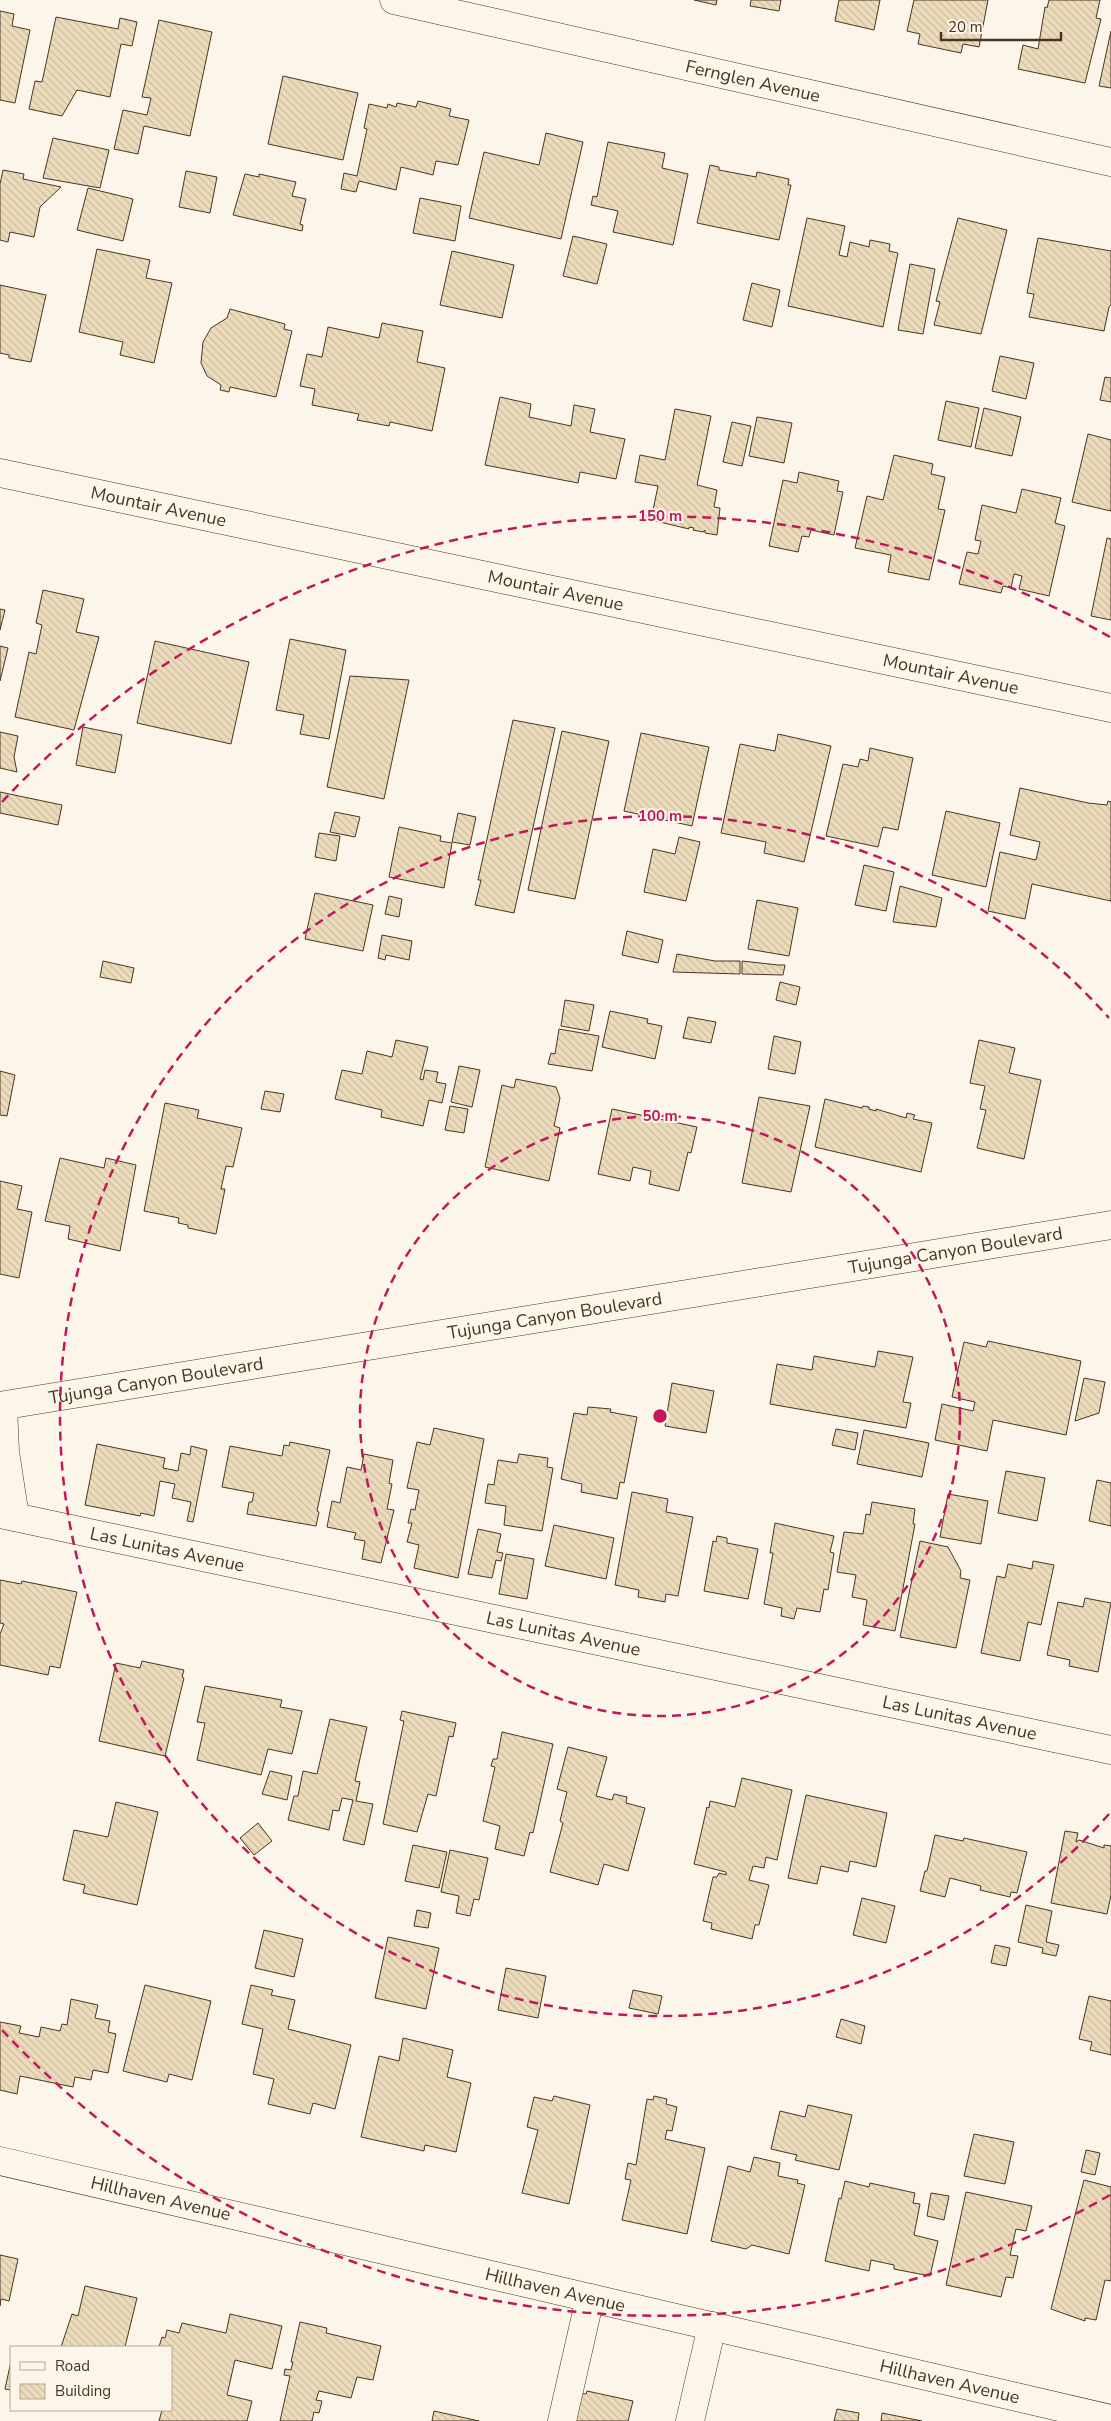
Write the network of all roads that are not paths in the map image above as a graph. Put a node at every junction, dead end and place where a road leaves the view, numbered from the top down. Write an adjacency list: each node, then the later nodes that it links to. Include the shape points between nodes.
1 (394, 0): 2 (street, Fernglen Avenue)
2 (1111, 162)
3 (0, 473): 4 (street, Mountair Avenue)
4 (1111, 708)
5 (1111, 1225): 6 (street, Tujunga Canyon Boulevard)
6 (1, 1406): 7 (street, Las Lunitas Avenue)
7 (8, 1516): 8 (street, Las Lunitas Avenue)
8 (1111, 1750)
9 (0, 2161): 10 (street, Hillhaven Avenue)
10 (590, 2298): 11 (street, Hillhaven Avenue); 13 (street)
11 (712, 2326): 12 (street, Hillhaven Avenue); 14 (street)
12 (1111, 2418)
13 (562, 2421)
14 (690, 2421)

